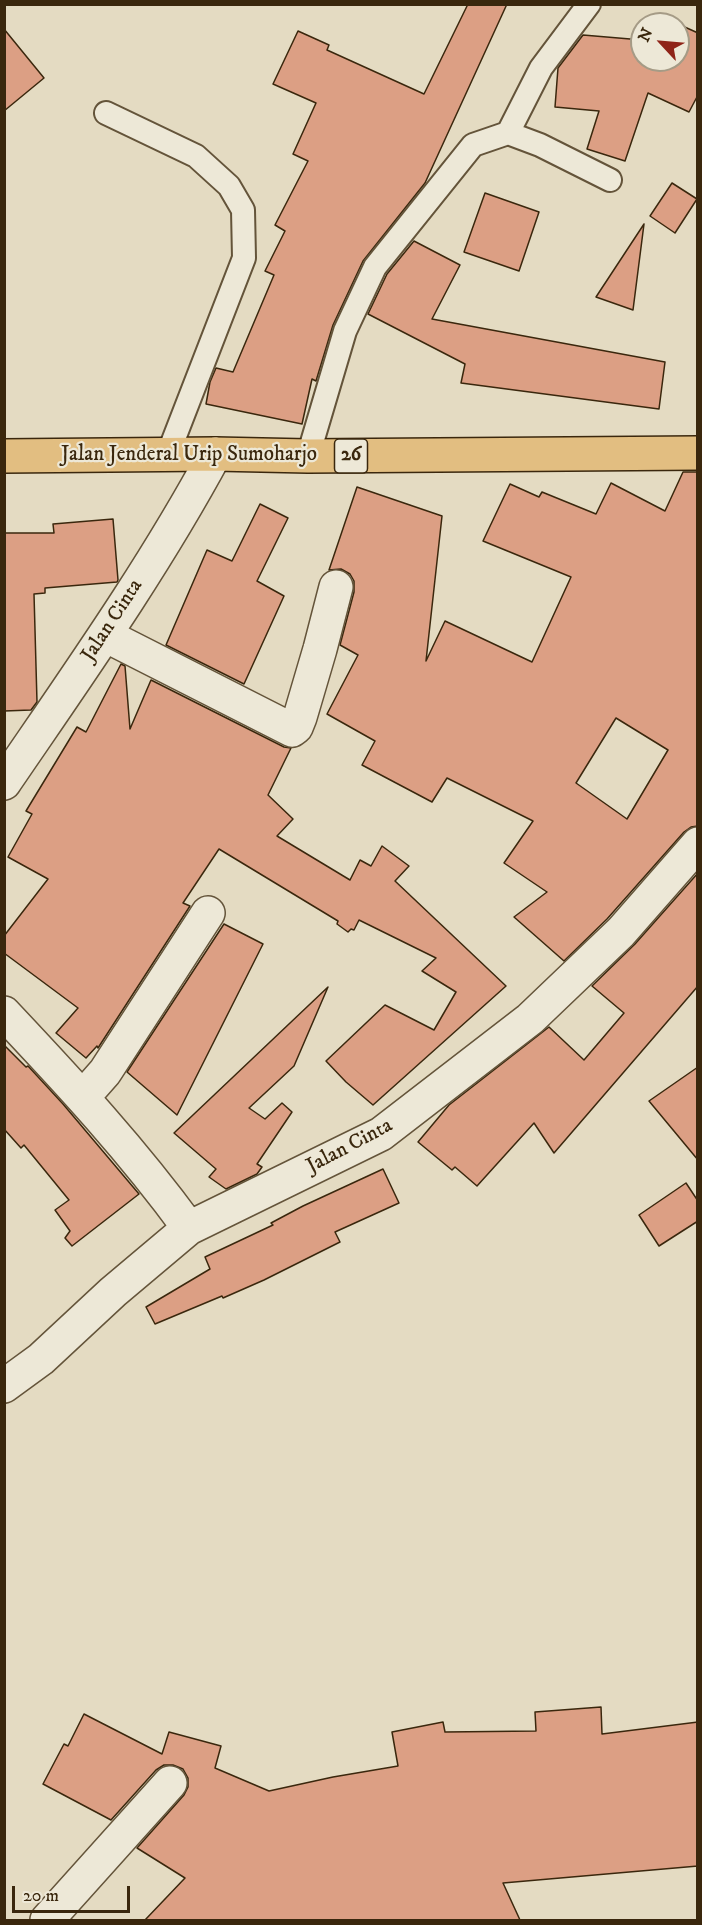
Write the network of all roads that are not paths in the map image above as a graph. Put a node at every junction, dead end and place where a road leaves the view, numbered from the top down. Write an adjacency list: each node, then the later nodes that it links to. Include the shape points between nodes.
1 (589, 4): 3 (lane, via 541,68)
2 (106, 113): 6 (lane, via 196,156 229,186 243,210 244,258)
3 (508, 133): 4 (lane); 9 (lane, via 473,145 375,267 345,331)
4 (610, 180)
5 (698, 453): 9 (highway, Jalan Jenderal Urip Sumoharjo / 26)
6 (168, 454): 7 (highway, Jalan Jenderal Urip Sumoharjo / 26); 8 (highway, Jalan Jenderal Urip Sumoharjo / 26)
7 (215, 454): 9 (highway, Jalan Jenderal Urip Sumoharjo / 26); 11 (street, Jalan Cinta, via 184,512)
8 (4, 456)
9 (308, 456)
10 (336, 587): 11 (street, via 300,717 292,730)
11 (105, 635): 12 (street, Jalan Cinta)
12 (4, 783)
13 (698, 844): 17 (street, Jalan Cinta, via 621,932 530,1019 381,1134)
14 (208, 913): 16 (street, via 105,1072)
15 (4, 1013): 16 (street)
16 (83, 1097): 17 (street)
17 (189, 1228): 18 (street, Jalan Cinta, via 41,1359)
18 (4, 1386)
19 (170, 1783): 20 (street)
20 (62, 1916)

